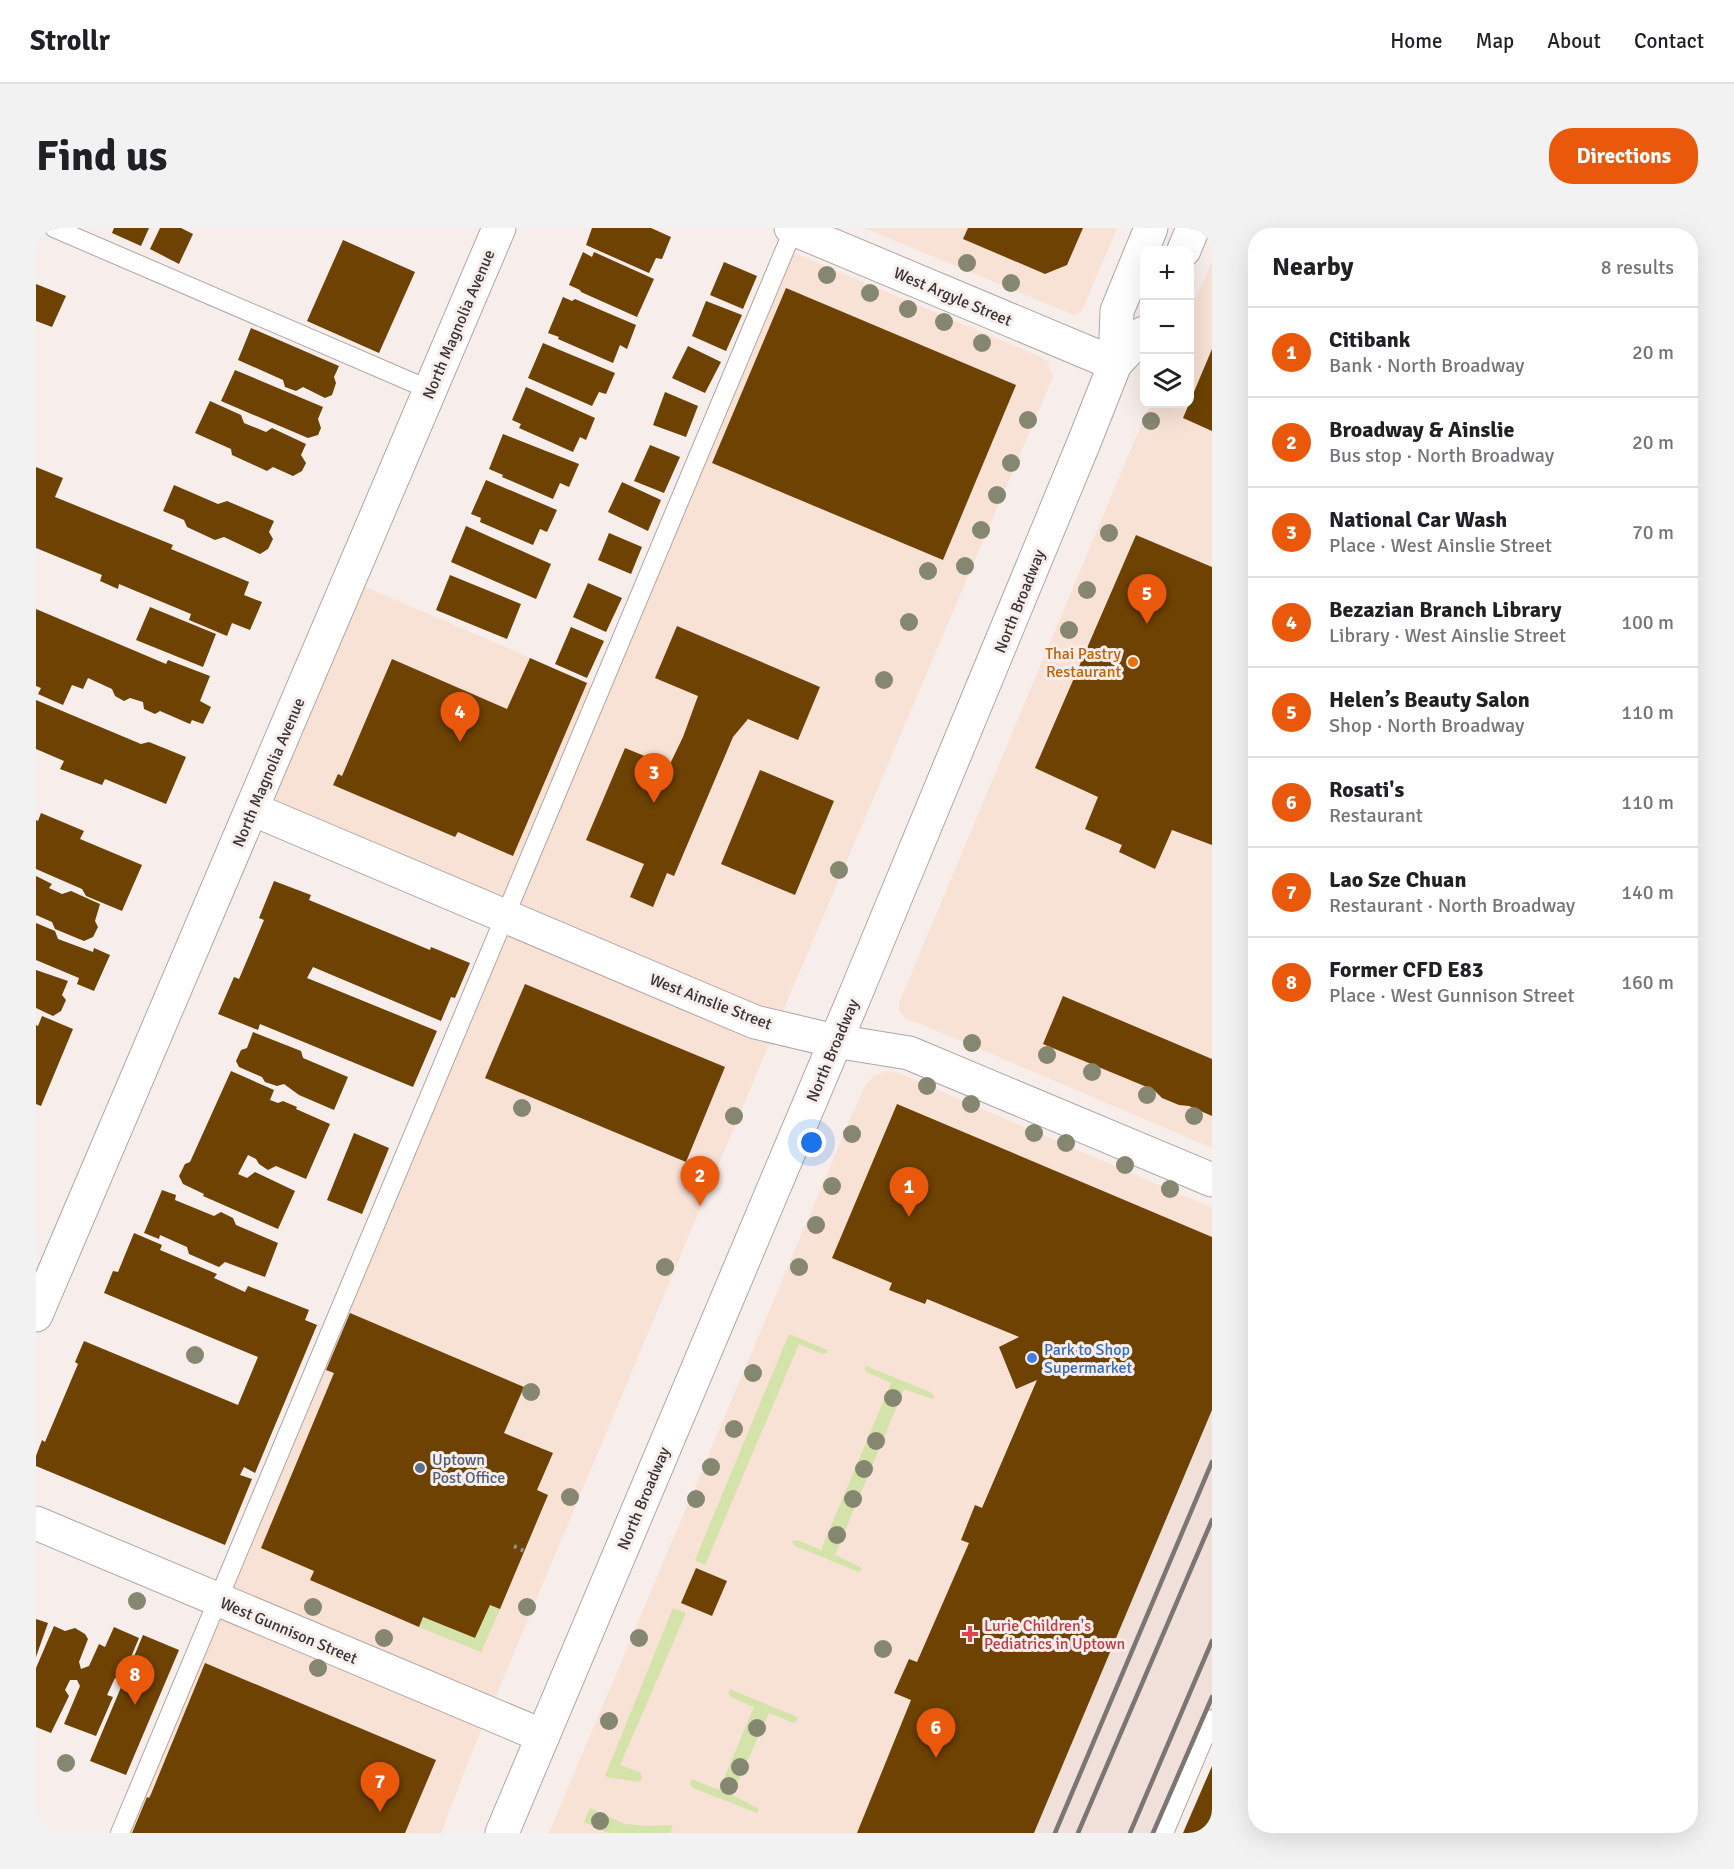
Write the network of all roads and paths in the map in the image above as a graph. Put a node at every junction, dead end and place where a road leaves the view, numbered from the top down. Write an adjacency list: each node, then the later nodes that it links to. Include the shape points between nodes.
1 (54, 228): 9 (lane)
2 (499, 228): 9 (street, North Magnolia Avenue)
3 (793, 228): 8 (street, West Argyle Street); 11 (lane)
4 (1151, 228): 8 (street, North Broadway, via 1116,311)
5 (1193, 228): 6 (street)
6 (1186, 246)
7 (1140, 337): 8 (street, North Broadway)
8 (1115, 364): 12 (street, North Broadway)
9 (430, 390): 10 (street, North Magnolia Avenue)
10 (252, 809): 11 (street, West Ainslie Street); 14 (street, North Magnolia Avenue)
11 (505, 915): 12 (street, West Ainslie Street, via 755,1022); 18 (lane)
12 (835, 1041): 13 (street, West Ainslie Street, via 909,1053); 20 (street, North Broadway)
13 (1212, 1180)
14 (36, 1315)
15 (36, 1523): 18 (street, West Gunnison Street)
16 (514, 1546): 17 (path)
17 (524, 1551)
18 (219, 1600): 20 (street, West Gunnison Street); 21 (lane)
19 (1212, 1719): 23 (lane)
20 (543, 1736): 22 (street, North Broadway)
21 (120, 1833)
22 (502, 1833)
23 (1164, 1833)

